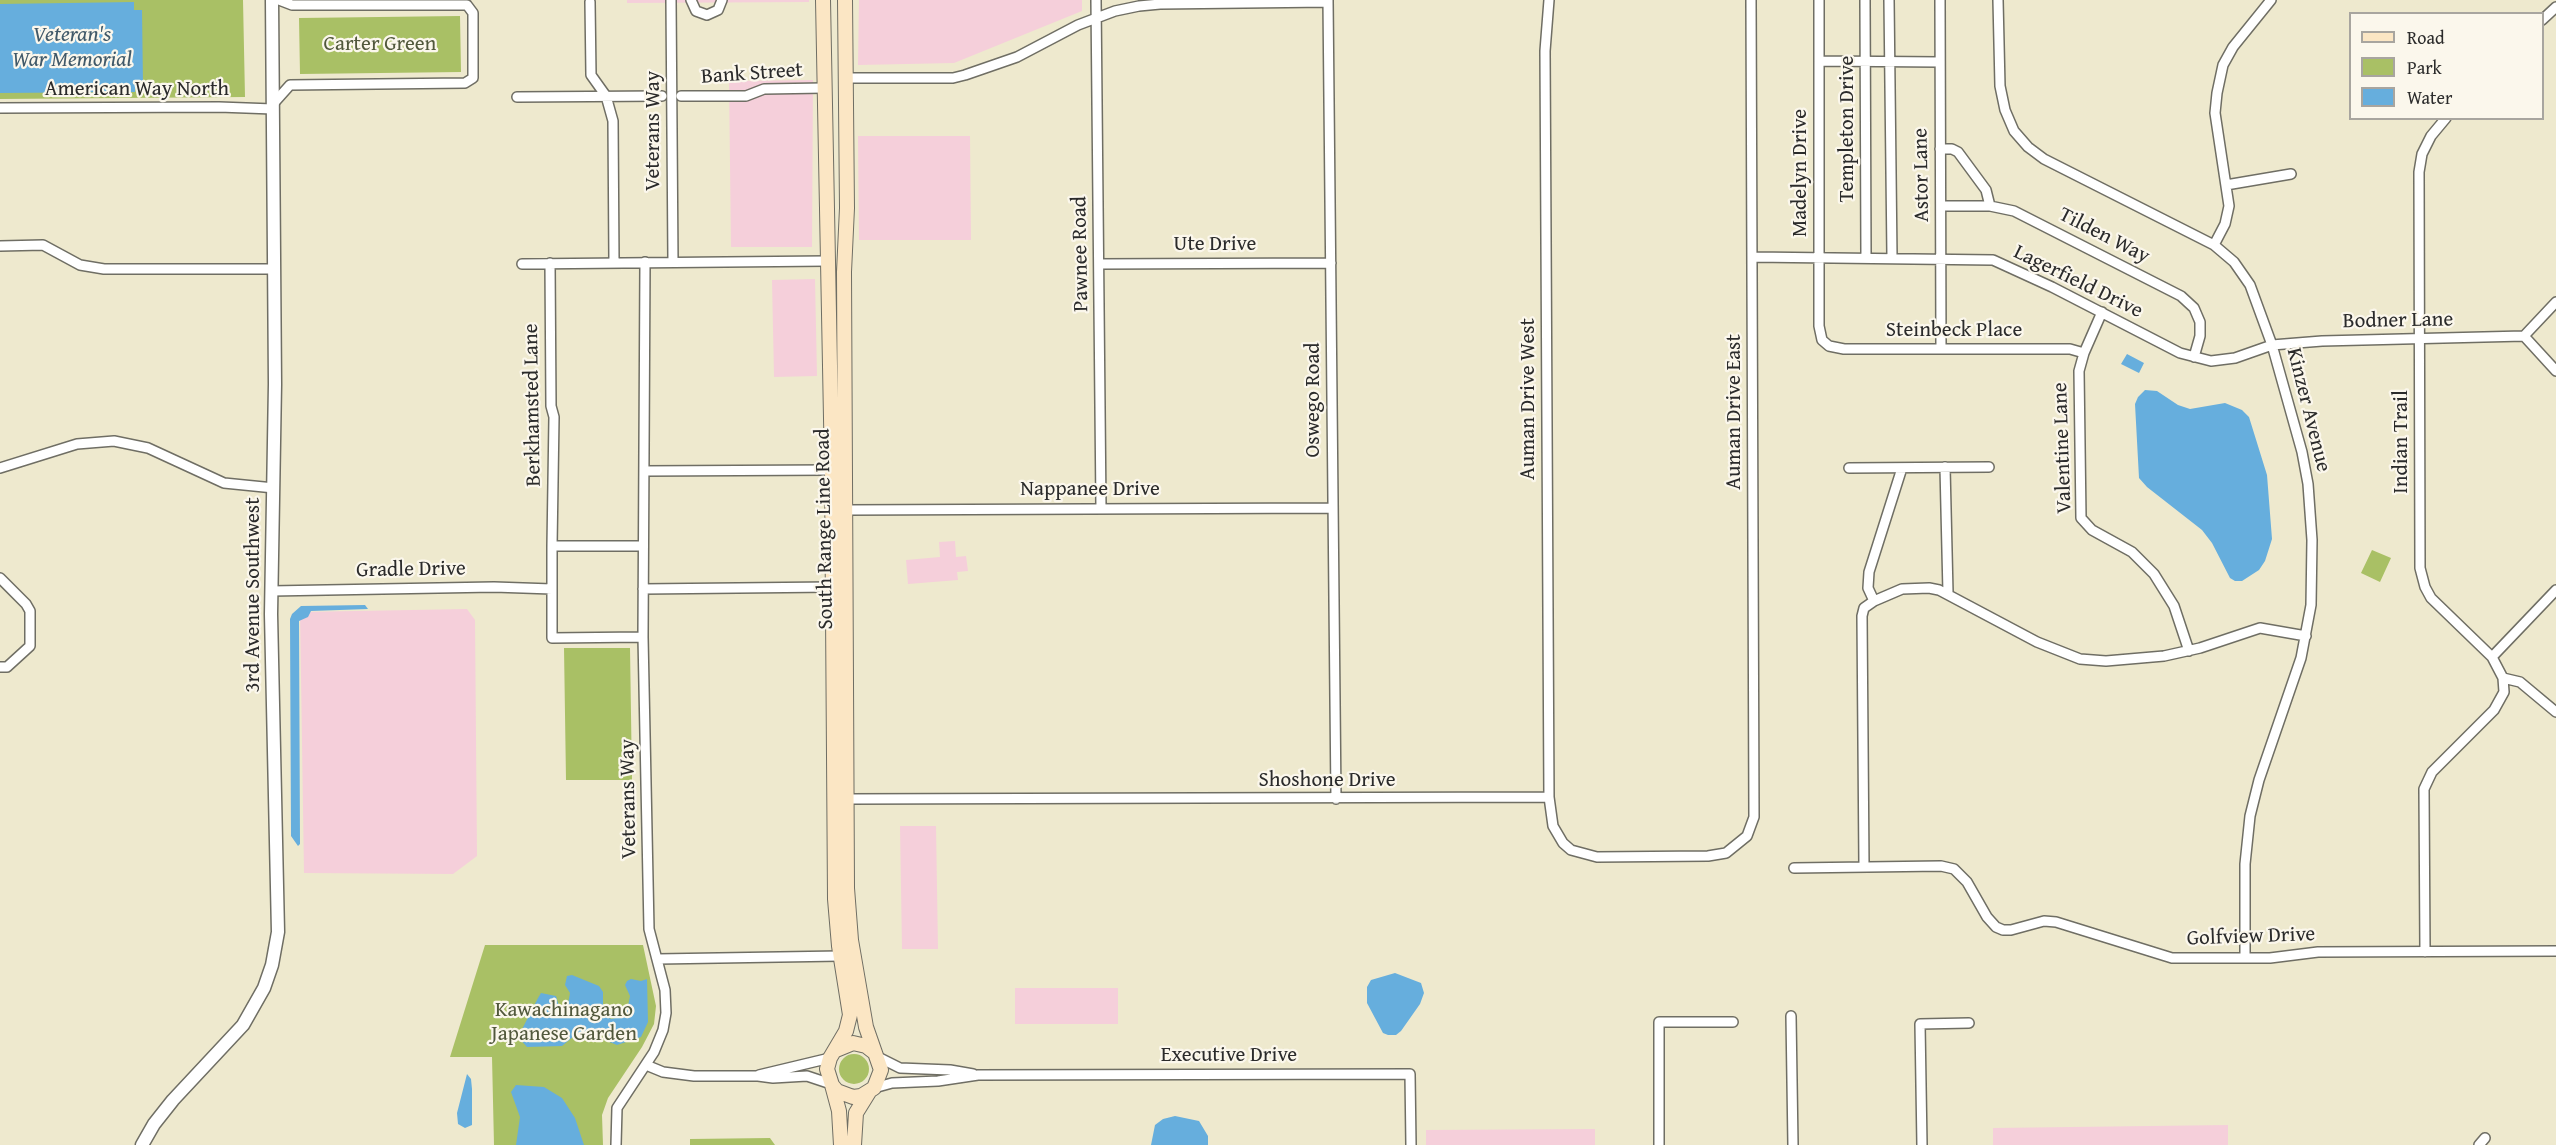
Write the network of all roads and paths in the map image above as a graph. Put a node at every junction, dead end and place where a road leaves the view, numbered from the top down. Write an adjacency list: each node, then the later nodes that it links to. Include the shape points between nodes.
1 (272, 0): 32 (street, 3rd Avenue Southwest)
2 (279, 0): 32 (street, via 292,5 467,5 473,13 473,78 465,84 290,85)
3 (671, 0): 4 (street); 50 (street, Veterans Way)
4 (691, 0): 5 (street, via 696,11 707,15 718,10)
5 (722, 0)
6 (823, 0): 27 (main road, South Range Line Road)
7 (845, 0): 26 (main road, South Range Line Road)
8 (1096, 0): 20 (street, Pawnee Road)
9 (1550, 0): 94 (street, Auman Drive West, via 1545,51)
10 (1751, 0): 42 (street, Auman Drive East)
11 (1819, 0): 22 (street, Madelyn Drive)
12 (1865, 0): 23 (street, Templeton Drive)
13 (1890, 0): 24 (street, Templeton Drive)
14 (1940, 0): 25 (street, Astor Lane)
15 (1998, 0): 40 (street, Kinzer Avenue, via 2001,93 2008,120 2020,138 2044,159)
16 (2271, 0): 37 (street, via 2233,47 2221,74 2216,113)
17 (1328, 1): 20 (street, via 1160,4); 52 (street, Oswego Road)
18 (590, 2): 28 (street, via 591,75)
19 (2556, 7): 21 (street)
20 (1096, 18): 26 (street, via 1017,57 953,78); 54 (street, Pawnee Road)
21 (2544, 18)
22 (1819, 61): 23 (street); 44 (street, Madelyn Drive)
23 (1865, 61): 24 (street); 45 (street, Templeton Drive)
24 (1890, 61): 25 (street); 43 (street, Templeton Drive)
25 (1940, 62): 35 (street, Astor Lane)
26 (846, 78): 76 (main road, South Range Line Road)
27 (824, 88): 30 (street, Bank Street, via 764,89 746,96); 47 (main road, South Range Line Road)
28 (606, 96): 29 (street); 31 (street); 48 (street, via 614,121)
29 (662, 96)
30 (681, 96)
31 (517, 97)
32 (273, 106): 33 (street, American Way North); 55 (street, 3rd Avenue Southwest)
33 (0, 108)
34 (2444, 120): 59 (street, Indian Trail, via 2422,154 2419,172)
35 (1940, 149): 38 (street, Astor Lane); 39 (street, via 1958,152 1986,190)
36 (2291, 174): 37 (street)
37 (2226, 185): 40 (street, via 2229,211)
38 (1941, 206): 39 (street, Tilden Way); 46 (street, Astor Lane)
39 (1990, 206): 64 (street, Tilden Way, via 2031,219 2186,299 2200,322)
40 (2214, 245): 61 (street, Kinzer Avenue, via 2244,275)
41 (0, 246): 55 (street, via 42,245 80,265 104,269)
42 (1753, 257): 44 (street, Lagerfield Drive); 94 (street, Auman Drive East, via 1753,824 1747,836 1726,853 1597,857 1571,850 1563,843 1553,826)
43 (1892, 257): 45 (street, Lagerfield Drive); 46 (street, Lagerfield Drive)
44 (1818, 258): 45 (street, Lagerfield Drive); 60 (street, Madelyn Drive, via 1819,331)
45 (1866, 258)
46 (1941, 258): 57 (street, Lagerfield Drive, via 1993,260); 62 (street, Astor Lane)
47 (828, 261): 50 (street); 71 (main road, South Range Line Road)
48 (614, 262): 49 (street); 51 (street)
49 (645, 262): 50 (street); 72 (street)
50 (673, 262)
51 (550, 263): 53 (street); 77 (street, Berkhamsted Lane)
52 (1331, 263): 54 (street, Ute Drive); 75 (street, Oswego Road)
53 (522, 264)
54 (1099, 264): 74 (street, Pawnee Road)
55 (274, 269): 73 (street, 3rd Avenue Southwest)
56 (2556, 302): 58 (street)
57 (2102, 312): 63 (street, Valentine Lane); 64 (street, Lagerfield Drive)
58 (2524, 336): 59 (street, Bodner Lane); 65 (street)
59 (2420, 338): 61 (street, Bodner Lane); 90 (street, Indian Trail, via 2422,577 2431,598)
60 (1825, 344): 62 (street, Steinbeck Place, via 1844,349)
61 (2272, 345): 64 (street, Lagerfield Drive, via 2220,361); 87 (street, Kinzer Avenue, via 2308,484 2313,582)
62 (1941, 349): 63 (street, Steinbeck Place, via 2070,349)
63 (2084, 353): 89 (street, Valentine Lane, via 2079,372 2080,518 2092,530 2132,552 2154,574 2174,606)
64 (2194, 357)
65 (2556, 371)
66 (1989, 467): 70 (street)
67 (0, 468): 73 (street, via 77,444 114,441 148,448 224,483)
68 (1849, 468): 69 (street)
69 (1902, 468): 70 (street); 86 (street, via 1869,572 1868,588)
70 (1945, 468): 85 (street)
71 (832, 470): 72 (street); 80 (main road, South Range Line Road)
72 (644, 471): 78 (street)
73 (274, 488): 84 (street, 3rd Avenue Southwest)
74 (1101, 508): 75 (street, Nappanee Drive); 76 (street, Nappanee Drive)
75 (1332, 508): 96 (street, Oswego Road)
76 (847, 510): 95 (main road, South Range Line Road)
77 (552, 546): 78 (street); 81 (street, Berkhamsted Lane)
78 (643, 546): 82 (street, Veterans Way)
79 (0, 578): 91 (street, via 30,611 30,646 8,667)
80 (832, 587): 82 (street); 101 (main road, South Range Line Road, via 835,899)
81 (552, 589): 84 (street, Gradle Drive); 88 (street, Berkhamsted Lane, via 552,638)
82 (643, 589): 88 (street, Veterans Way)
83 (2556, 590): 90 (street)
84 (271, 591): 114 (street, 3rd Avenue Southwest, via 279,915 272,965 243,1025 173,1100)
85 (1948, 593): 86 (street, via 1929,588 1902,589); 89 (street, via 2037,642 2080,659 2106,661)
86 (1874, 601): 97 (street, via 1864,608 1862,616)
87 (2307, 636): 89 (street, via 2260,628); 102 (street, Kinzer Avenue, via 2250,816 2245,864)
88 (644, 637): 103 (street, Veterans Way, via 649,928)
89 (2188, 651)
90 (2492, 657): 92 (street, Indian Trail)
91 (0, 668)
92 (2503, 678): 93 (street, via 2520,682); 100 (street, via 2504,692 2494,710 2432,772 2424,789)
93 (2556, 712)
94 (1549, 797): 96 (street, Shoshone Drive)
95 (849, 799): 96 (street, Shoshone Drive); 108 (main road, South Range Line Road, via 850,929 866,1027)
96 (1336, 799)
97 (1864, 867): 98 (street, Golfview Drive); 102 (street, Golfview Drive, via 1954,869 1996,927 2003,930 2056,922 2172,957)
98 (1794, 868)
99 (2556, 951): 100 (street)
100 (2425, 952): 102 (street, Golfview Drive, via 2318,952)
101 (840, 956): 103 (street); 107 (main road, South Range Line Road, via 850,1021)
102 (2245, 958)
103 (658, 959): 109 (street, Veterans Way, via 666,1013 657,1046)
104 (1791, 1016): 120 (street)
105 (1733, 1022): 119 (street, via 1659,1022)
106 (1970, 1023): 121 (street, via 1920,1024)
107 (832, 1054): 108 (main road, via 846,1044 860,1043); 111 (street); 112 (main road, via 827,1069)
108 (877, 1056): 110 (street, Executive Drive, via 900,1068); 113 (main road, via 881,1070)
109 (646, 1065): 111 (street, via 669,1073); 115 (street, Veterans Way, via 617,1107)
110 (978, 1075): 113 (street, Executive Drive, via 892,1083); 118 (street, Executive Drive, via 1410,1074)
111 (758, 1076): 112 (street, via 807,1076)
112 (831, 1085): 113 (main road, via 853,1097); 116 (main road, via 840,1119)
113 (872, 1090): 117 (main road, via 856,1113)
114 (142, 1145)
115 (616, 1145)
116 (841, 1145)
117 (854, 1145)
118 (1411, 1145)
119 (1659, 1145)
120 (1792, 1145)
121 (1922, 1145)

